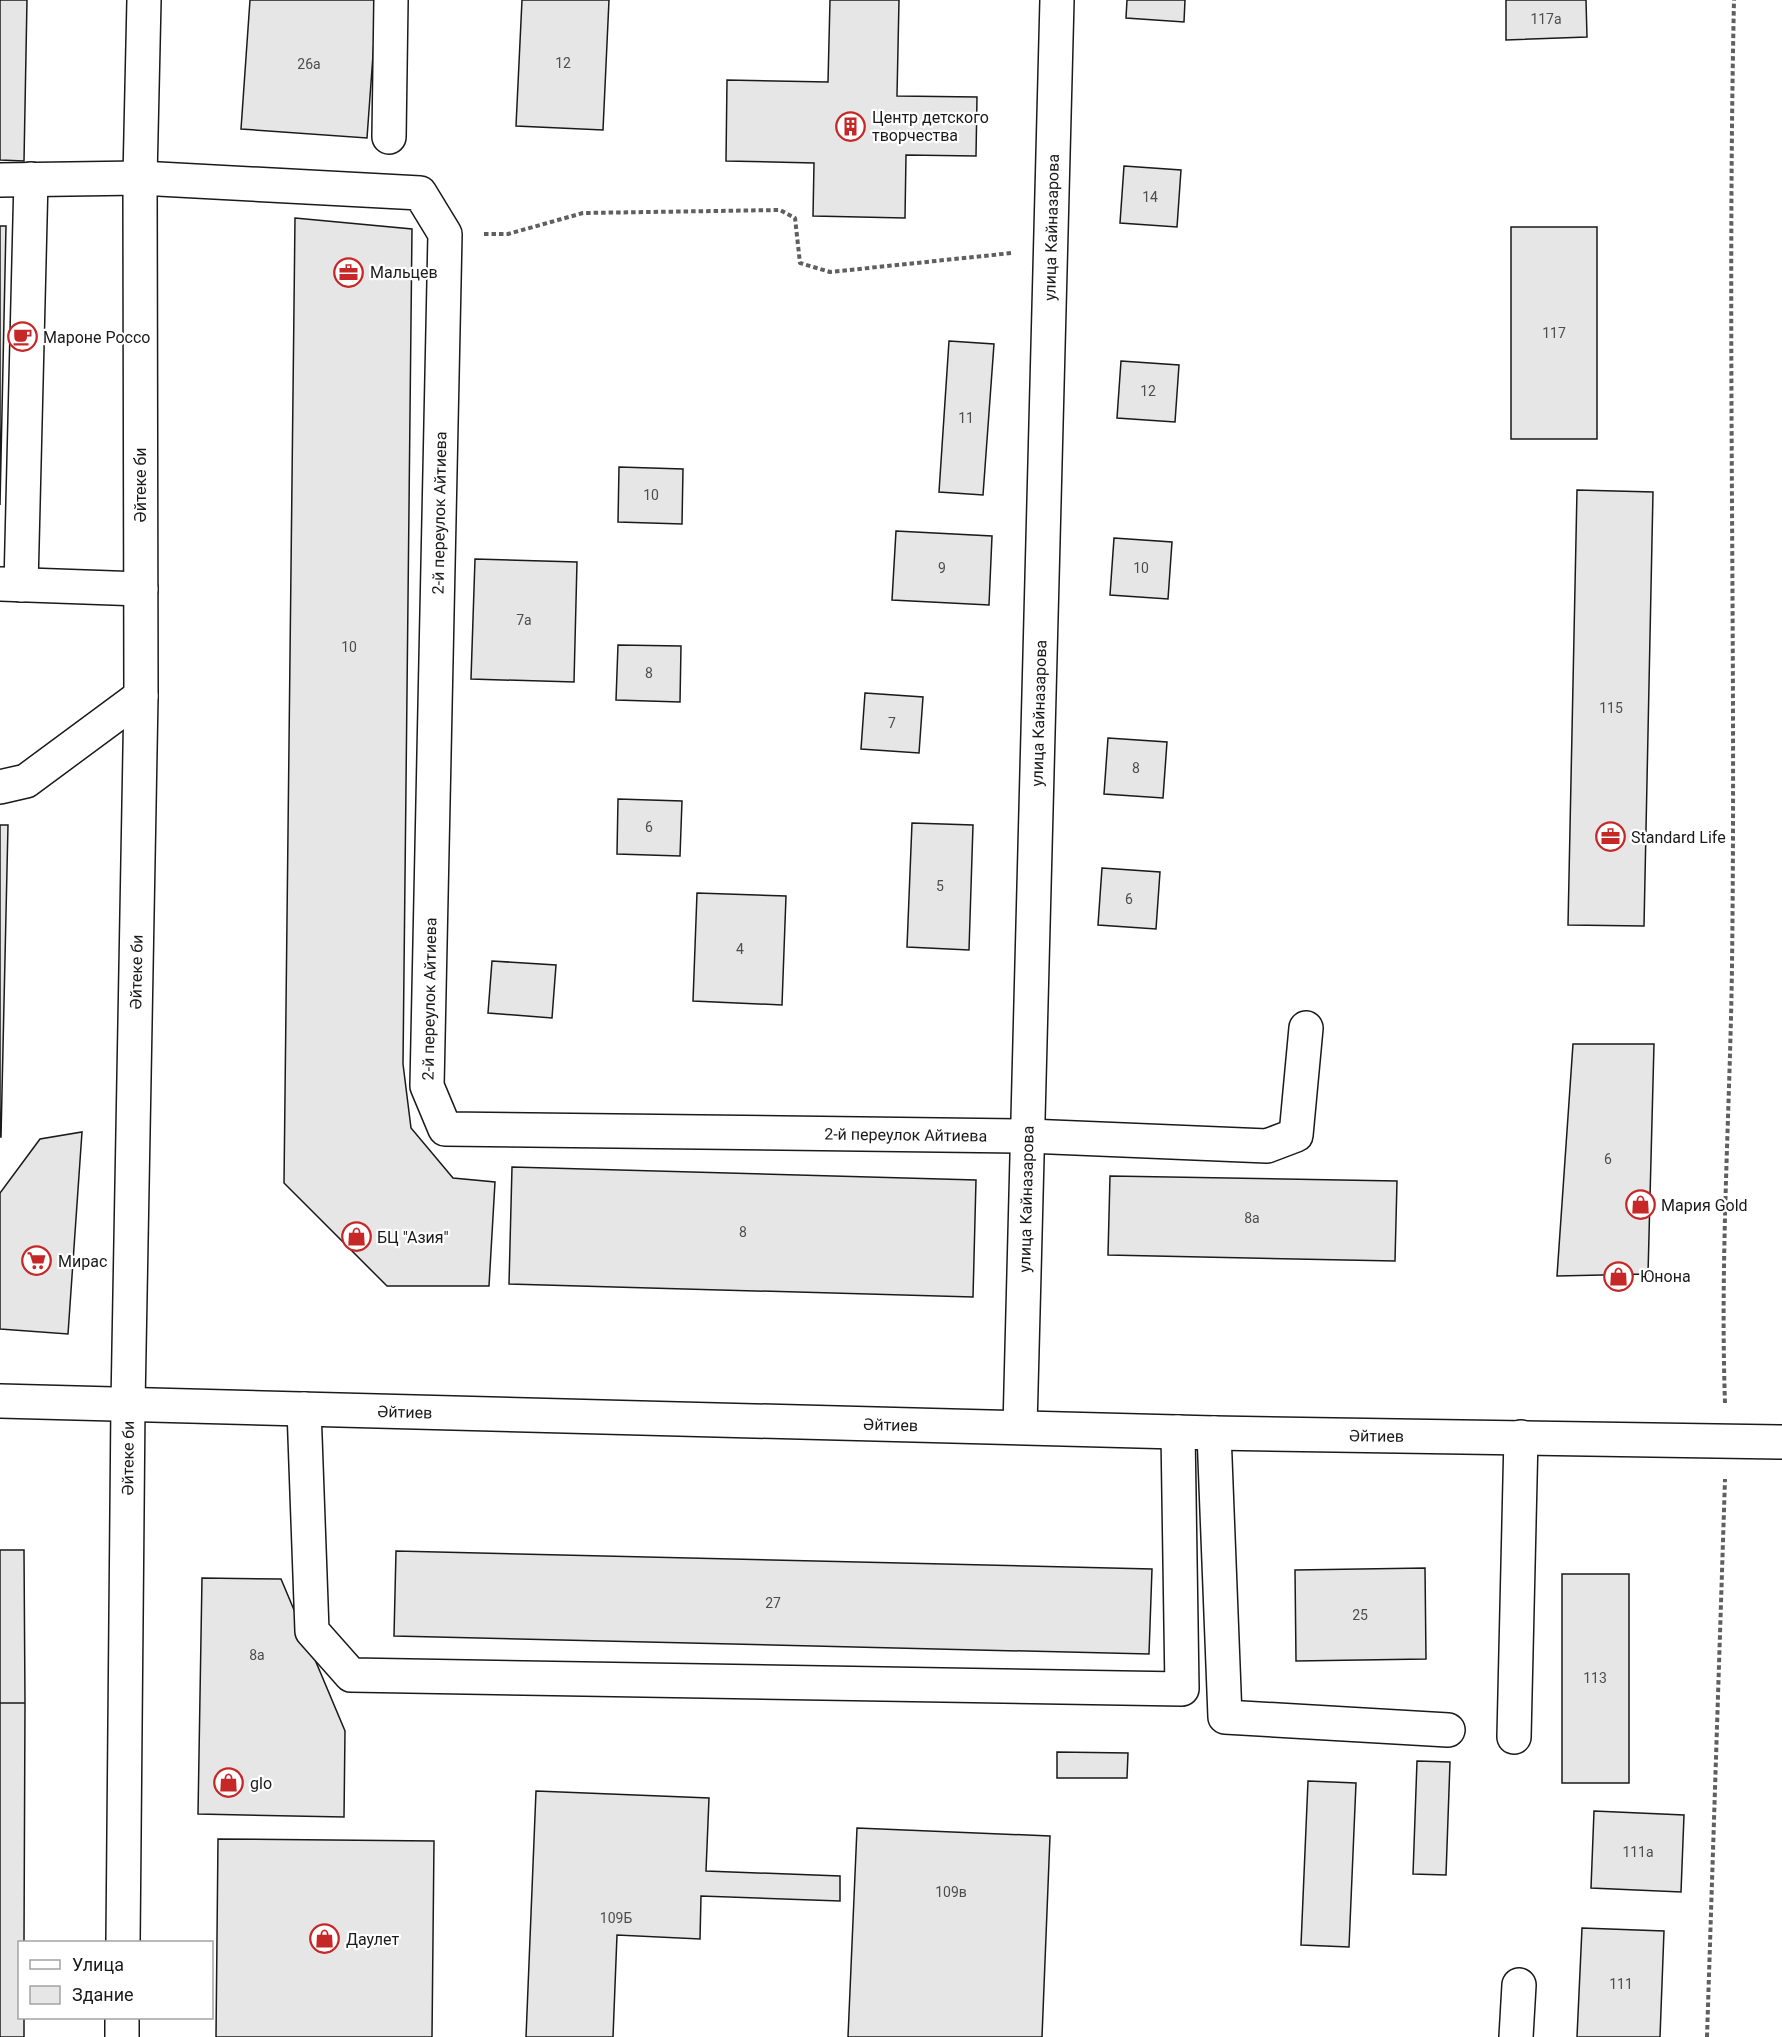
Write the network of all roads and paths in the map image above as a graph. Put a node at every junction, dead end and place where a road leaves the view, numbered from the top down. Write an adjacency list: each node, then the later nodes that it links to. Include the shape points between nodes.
1 (144, 0): 6 (street, Әйтеке би)
2 (391, 0): 5 (street)
3 (1057, 0): 9 (street, улица Кайназарова)
4 (1734, 0): 24 (path, via 1732,967 1722,1305)
5 (389, 136)
6 (140, 178): 7 (street); 8 (street, via 420,193); 11 (street, Әйтеке би)
7 (16, 180): 10 (street)
8 (445, 234): 9 (path, via 508,234 583,213 780,210 795,218 800,263 830,272 984,258); 15 (street, 2-й переулок Айтиева, via 427,1086 446,1129)
9 (1050, 247): 15 (street, улица Кайназарова)
10 (11, 585): 11 (street)
11 (141, 589): 12 (street, Әйтеке би)
12 (141, 696): 13 (street, via 27,781); 17 (street, Әйтеке би)
13 (0, 787)
14 (1306, 1028): 15 (street, 2-й переулок Айтиева, via 1296,1135 1267,1146)
15 (1028, 1136): 19 (street, улица Кайназарова)
16 (0, 1401): 17 (street, Әйтиев)
17 (128, 1404): 18 (street, Әйтиев); 27 (street, Әйтеке би)
18 (304, 1409): 19 (street, Әйтиев); 20 (street, via 312,1631 351,1675 1182,1689)
19 (1020, 1427): 20 (street, Әйтиев)
20 (1178, 1432): 21 (street, Әйтиев)
21 (1214, 1433): 22 (street, Әйтиев); 25 (street, via 1225,1717)
22 (1521, 1437): 24 (street, Әйтиев); 26 (street)
23 (1782, 1442): 24 (street, Әйтиев)
24 (1726, 1443): 32 (path)
25 (1448, 1730)
26 (1514, 1737)
27 (123, 1941)
28 (1519, 1985): 31 (street)
29 (122, 2019): 30 (street)
30 (122, 2037)
31 (1516, 2037)
32 (1707, 2037)

